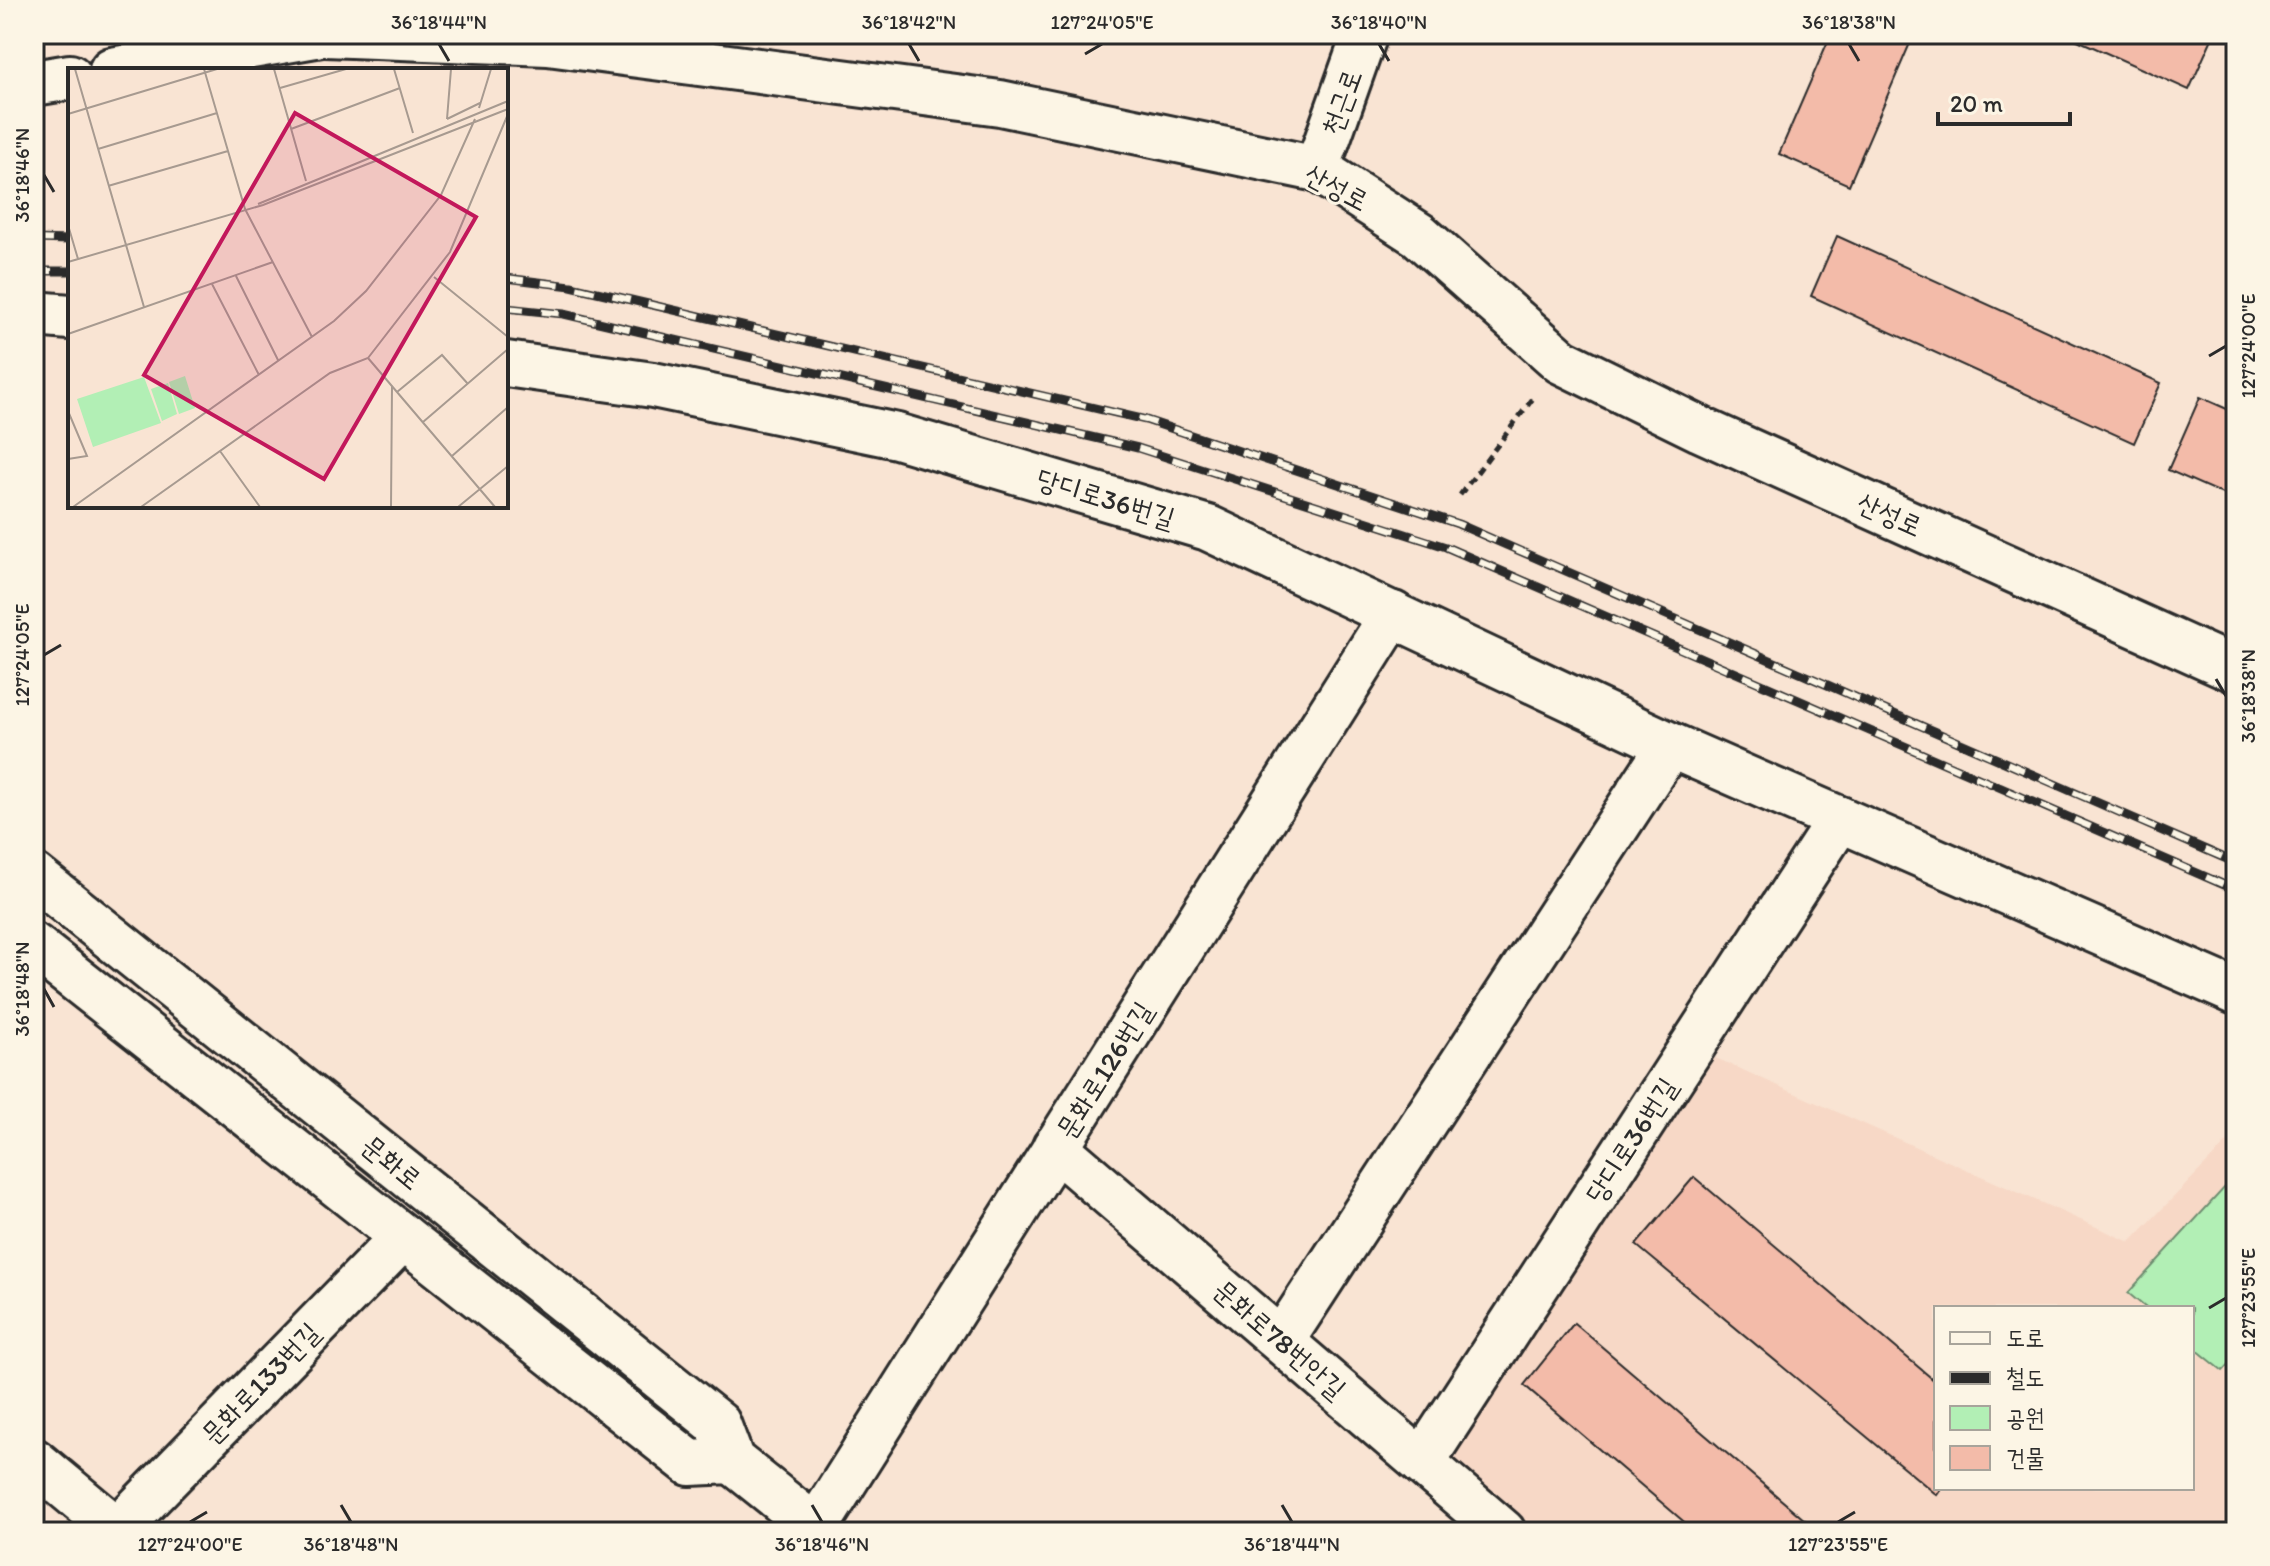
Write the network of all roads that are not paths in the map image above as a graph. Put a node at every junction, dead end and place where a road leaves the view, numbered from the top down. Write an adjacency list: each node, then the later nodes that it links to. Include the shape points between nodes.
1 (324, 34): 3 (street, 산성로); 4 (street, 산성로)
2 (1365, 34): 7 (street, 천근로)
3 (549, 38): 7 (street, 산성로, via 1000,103)
4 (124, 68)
5 (68, 77): 6 (street)
6 (34, 83)
7 (1317, 169): 12 (street, 산성로, via 1419,235 1561,361)
8 (34, 314): 9 (street)
9 (68, 317)
10 (508, 364): 11 (street, 당디로36번길, via 653,385 897,436 1208,528)
11 (1393, 614): 13 (street, 당디로36번길); 21 (street, 문화로126번길)
12 (2236, 670)
13 (1670, 745): 14 (street, 당디로36번길); 24 (street)
14 (1840, 819): 19 (street, 당디로36번길); 27 (street, 당디로36번길)
15 (34, 849): 20 (street, via 205,980)
16 (34, 876): 20 (street, 문화로)
17 (34, 946): 22 (street, 문화로)
18 (34, 985): 22 (street, via 144,1069)
19 (2236, 992)
20 (297, 1086): 26 (street, 문화로, via 718,1424)
21 (1055, 1147): 24 (street, 문화로78번안길); 28 (street, 문화로126번길)
22 (298, 1154): 23 (street, 문화로)
23 (403, 1237): 26 (street, 문화로, via 690,1463); 29 (street, 문화로133번길)
24 (1282, 1340): 27 (street, 문화로78번안길)
25 (34, 1461): 29 (street, 문화로133번길)
26 (732, 1461): 28 (street)
27 (1422, 1462): 30 (street, 문화로78번안길)
28 (816, 1530)
29 (116, 1531)
30 (1503, 1532)

